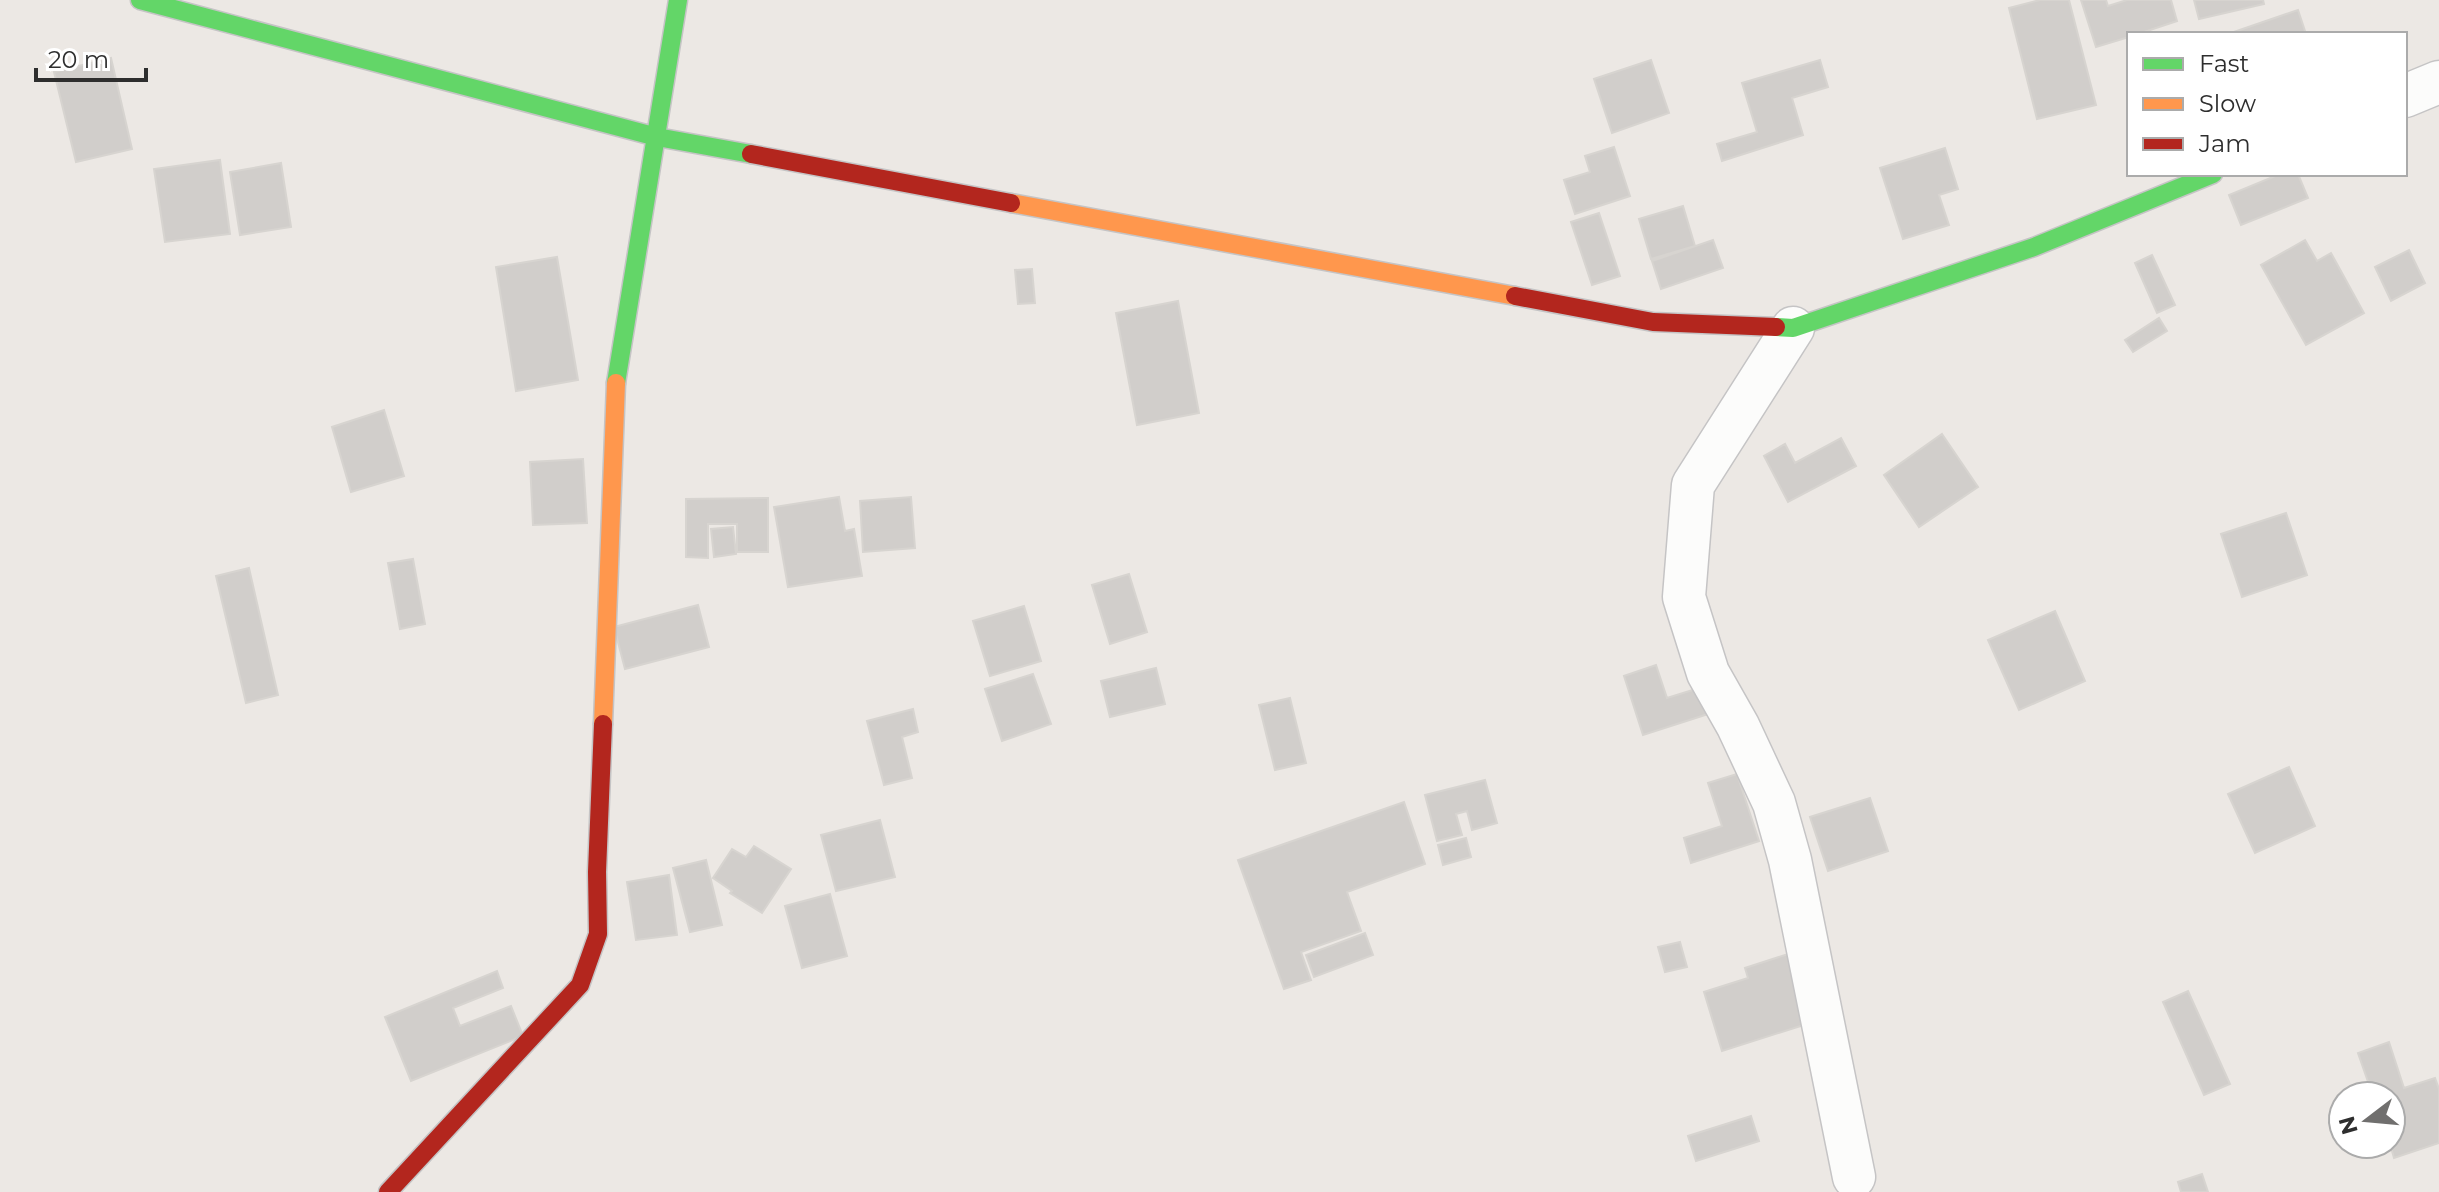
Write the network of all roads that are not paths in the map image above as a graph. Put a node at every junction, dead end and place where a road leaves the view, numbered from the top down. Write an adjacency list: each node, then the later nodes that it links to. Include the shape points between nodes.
1 (140, 0): 5 (street)
2 (678, 0): 5 (street)
3 (2439, 82): 4 (street)
4 (2407, 95)
5 (657, 137): 7 (street, via 1653,322); 9 (street, via 616,385 598,934 580,985)
6 (2208, 176): 7 (street, via 2034,247)
7 (1793, 328): 8 (street, via 1693,485 1684,597 1708,673 1774,803)
8 (1854, 1177)
9 (388, 1192)

